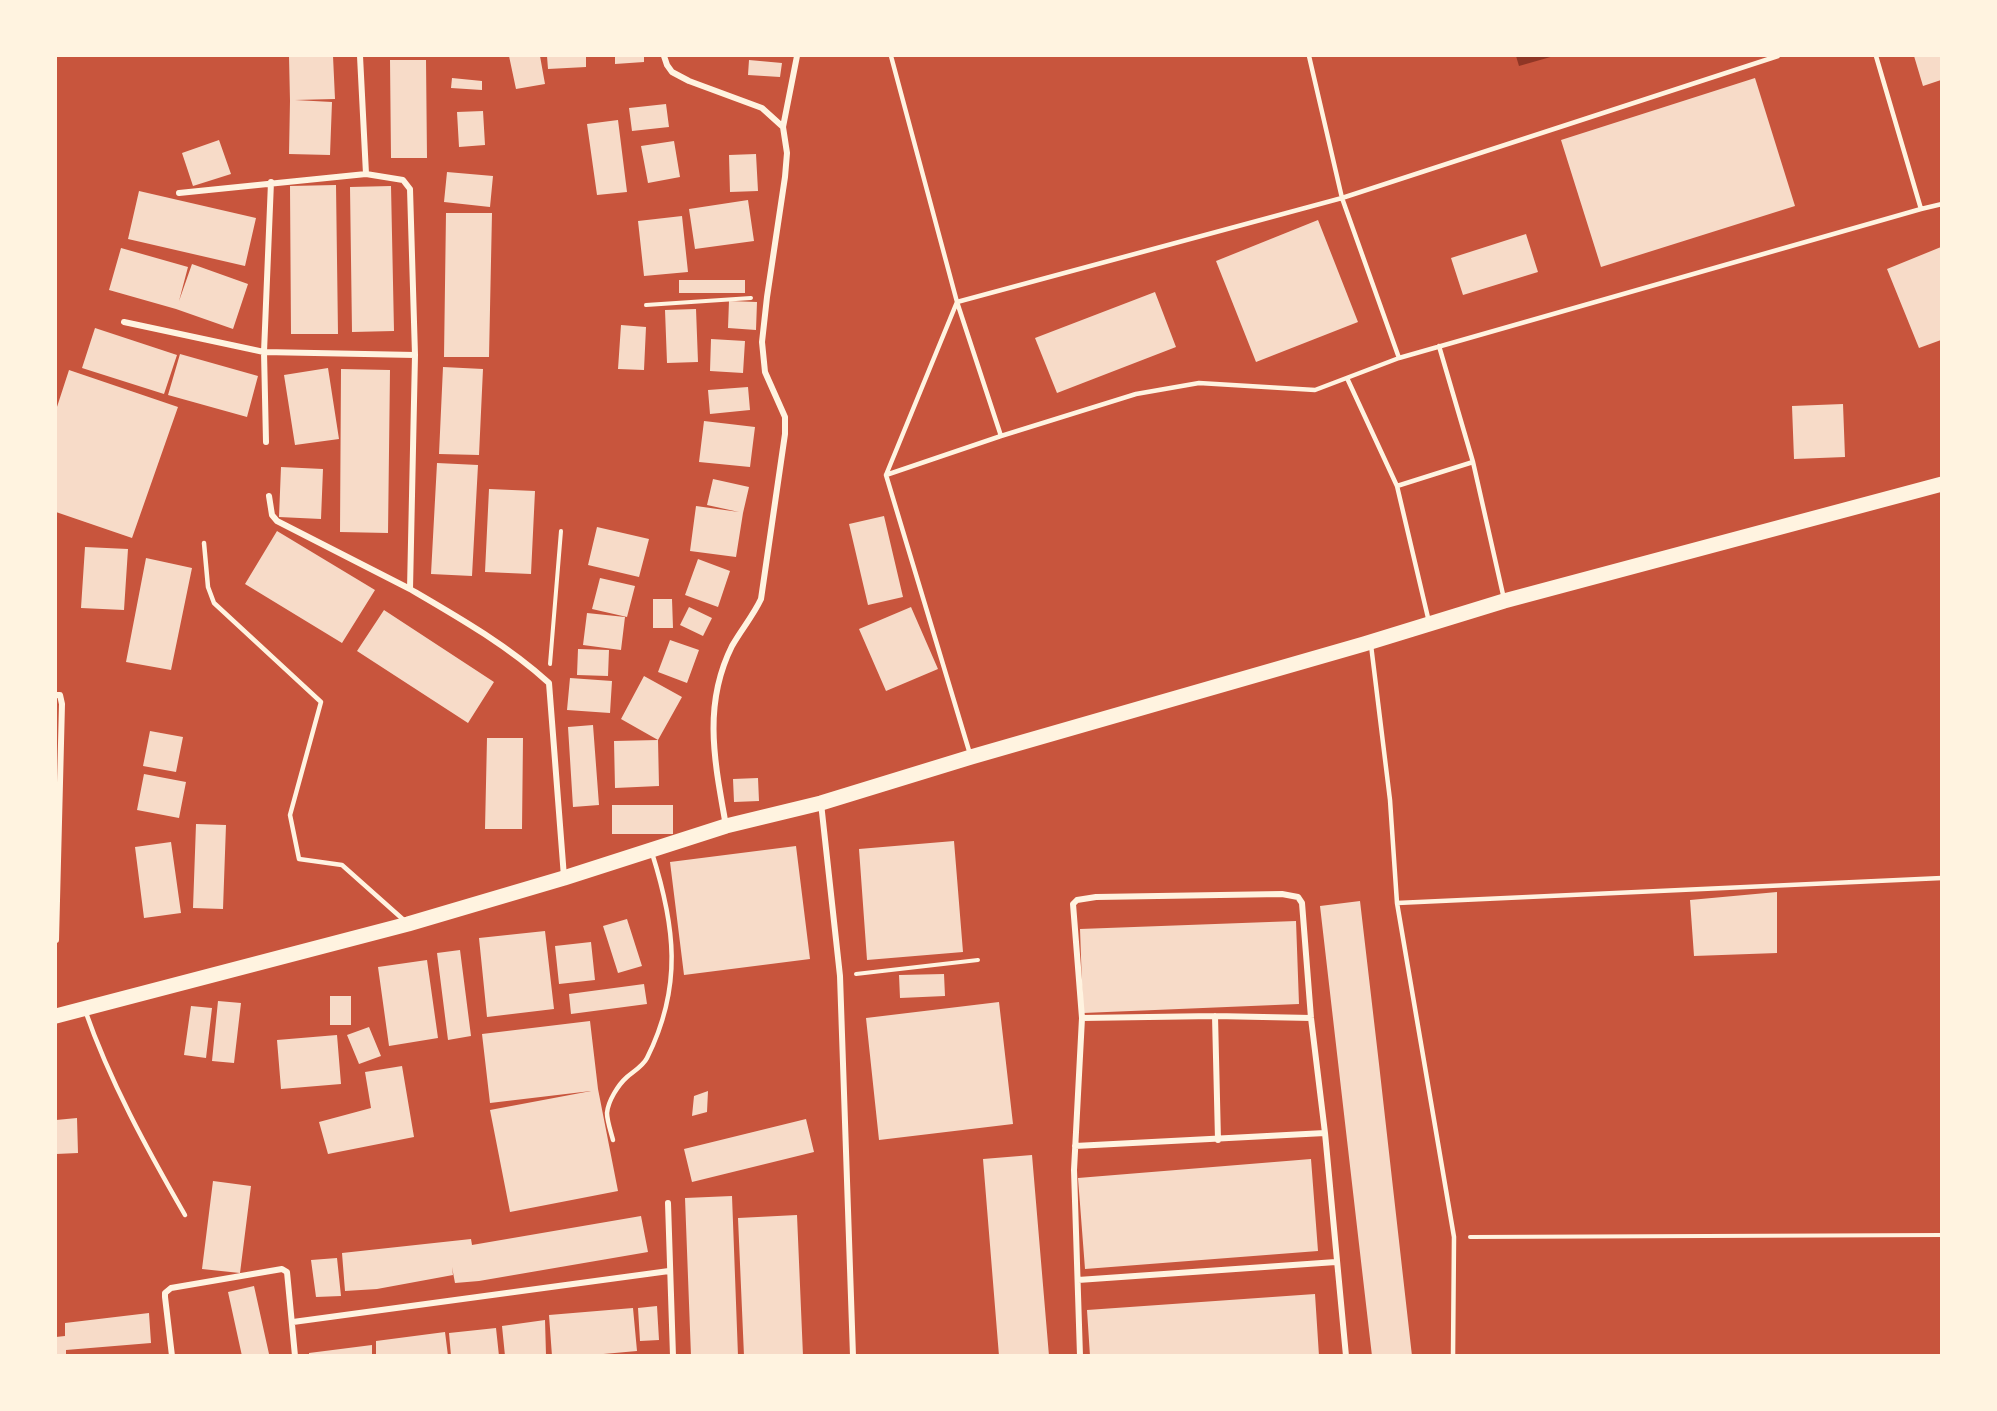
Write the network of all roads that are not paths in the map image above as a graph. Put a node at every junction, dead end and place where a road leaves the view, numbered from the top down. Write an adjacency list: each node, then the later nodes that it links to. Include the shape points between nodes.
1 (360, 56): 9 (street)
2 (664, 56): 8 (street, via 672,72 762,108)
3 (797, 56): 8 (street)
4 (891, 56): 15 (lane)
5 (1309, 56): 12 (lane)
6 (1778, 56): 12 (lane)
7 (1876, 56): 14 (lane)
8 (783, 128): 37 (street, via 785,177 766,297 762,357 768,382 785,417 785,434 761,599 733,645 716,693 714,760)
9 (366, 174): 10 (street); 19 (street, via 403,180 410,189)
10 (271, 182): 11 (street); 18 (street)
11 (179, 193)
12 (1342, 198): 15 (lane); 20 (lane)
13 (1941, 204): 14 (lane)
14 (1921, 209): 17 (lane)
15 (957, 302): 22 (lane); 25 (lane)
16 (124, 322): 18 (street)
17 (1439, 346): 20 (lane); 24 (lane)
18 (264, 352): 19 (street); 23 (street)
19 (415, 355): 30 (street)
20 (1399, 358): 21 (lane)
21 (1347, 378): 22 (lane, via 1315,390 1199,383 1147,392); 27 (lane)
22 (1001, 436): 25 (lane)
23 (266, 442)
24 (1473, 462): 27 (lane); 31 (lane)
25 (886, 475): 35 (lane)
26 (1941, 484): 31 (main road)
27 (1397, 486): 32 (lane)
28 (269, 496): 30 (street, via 277,521)
29 (204, 543): 42 (lane, via 207,587 214,603 321,702 290,815 299,859 342,865)
30 (410, 589): 39 (street, via 504,646 549,683)
31 (1504, 601): 32 (main road)
32 (1429, 623): 33 (main road)
33 (1371, 642): 35 (main road); 41 (lane, via 1390,800)
34 (56, 695): 43 (street, via 60,695 62,704)
35 (971, 756): 36 (main road)
36 (821, 803): 37 (main road); 62 (street, via 840,976)
37 (726, 826): 38 (main road)
38 (651, 850): 39 (main road); 50 (lane, via 669,914 673,946 670,984 664,1016 645,1061 619,1084 607,1112)
39 (564, 878): 42 (main road)
40 (1941, 878): 41 (lane)
41 (1397, 903): 65 (lane, via 1454,1237)
42 (408, 924): 44 (main road)
43 (56, 940)
44 (84, 1009): 45 (main road); 54 (lane, via 147,1149)
45 (56, 1016)
46 (1215, 1016): 47 (street); 48 (street); 51 (street)
47 (1082, 1018): 48 (street, via 1072,909 1077,900 1282,894 1298,897 1302,903); 52 (street)
48 (1311, 1018): 49 (street)
49 (1325, 1133): 51 (street); 55 (street)
50 (613, 1140)
51 (1218, 1140): 52 (street)
52 (1075, 1146): 57 (street)
53 (668, 1203): 56 (street)
54 (185, 1215)
55 (1336, 1262): 57 (street); 64 (street)
56 (669, 1271): 58 (street); 61 (street)
57 (1078, 1280): 63 (street)
58 (292, 1322): 59 (street, via 288,1277 282,1269 171,1288 165,1297); 60 (street)
59 (172, 1356)
60 (295, 1356)
61 (673, 1356)
62 (853, 1356)
63 (1080, 1356)
64 (1346, 1356)
65 (1453, 1356)

